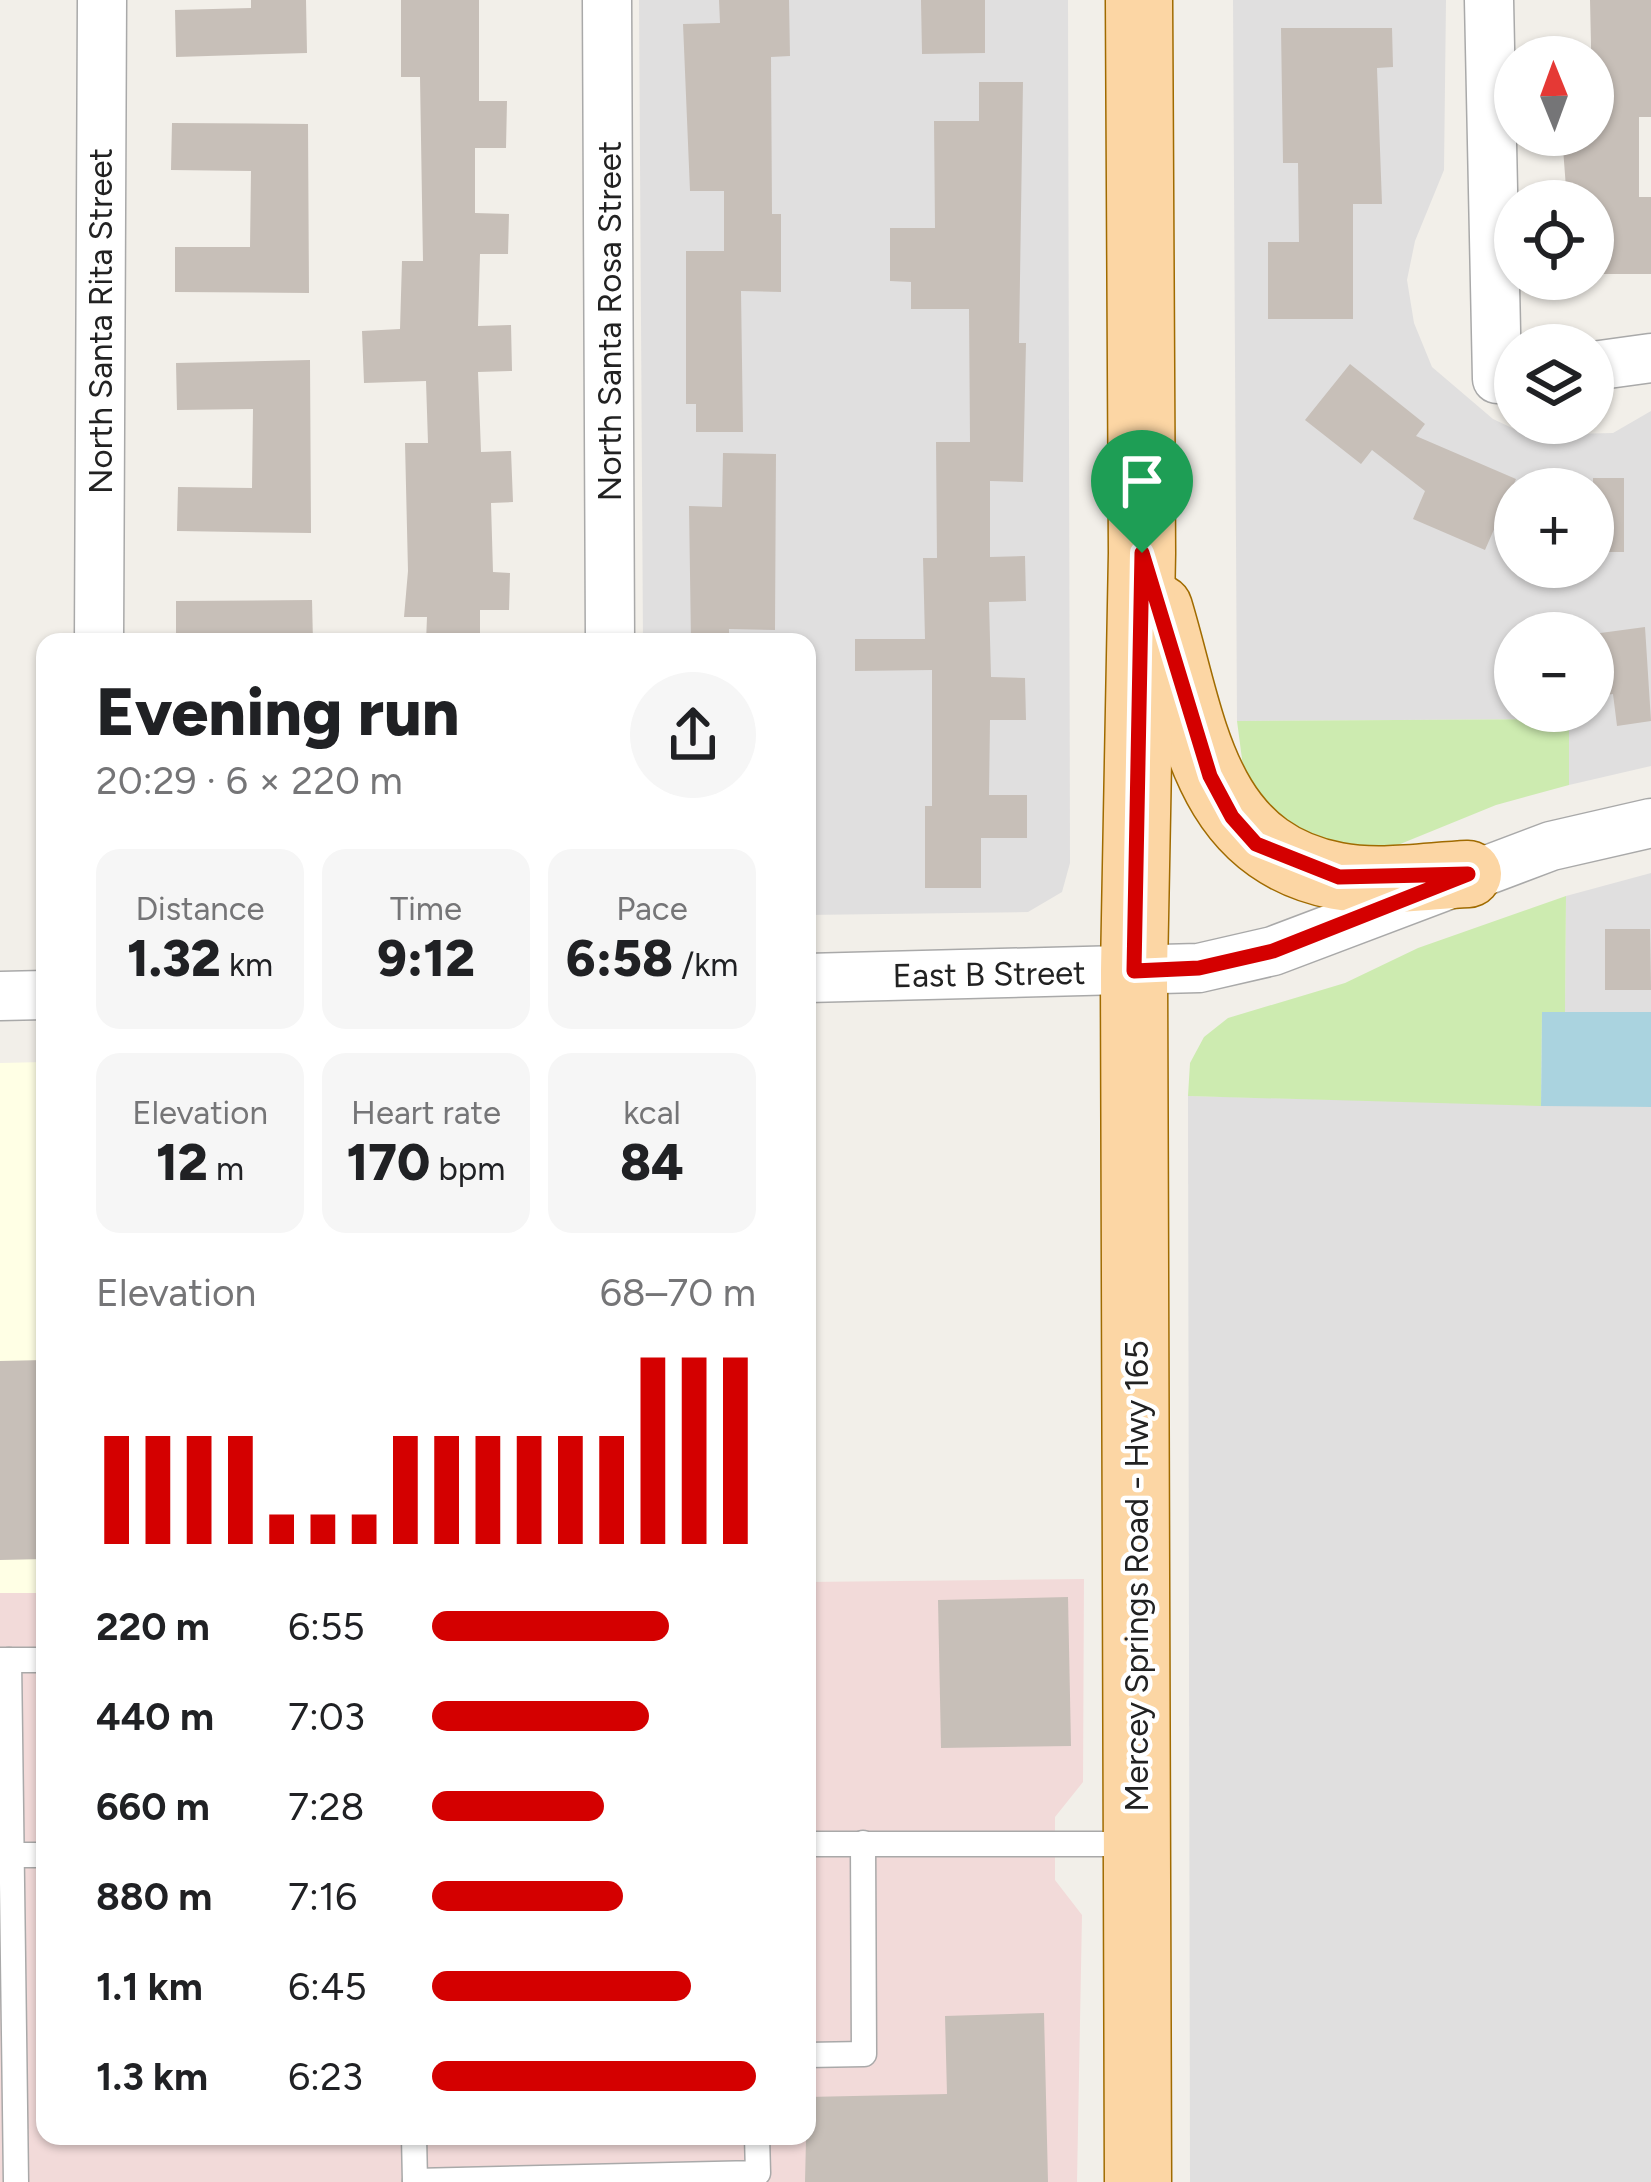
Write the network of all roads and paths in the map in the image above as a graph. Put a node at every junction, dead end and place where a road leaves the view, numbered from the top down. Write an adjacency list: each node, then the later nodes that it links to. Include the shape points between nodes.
1 (102, 0): 9 (street, North Santa Rita Street)
2 (607, 0): 10 (street, North Santa Rosa Street)
3 (1139, 0): 8 (main road, Mercey Springs Road - Hwy 165)
4 (1489, 0): 5 (street)
5 (1496, 324)
6 (1651, 358): 7 (street)
7 (1614, 363)
8 (1142, 553): 12 (main road, via 1210,776 1256,844 1339,877); 13 (main road, Mercey Springs Road - Hwy 165)
9 (99, 633)
10 (610, 633)
11 (1651, 823): 12 (street, East B Street)
12 (1468, 874): 13 (street, East B Street, via 1273,951 1199,968)
13 (1134, 971): 14 (street, East B Street); 21 (main road, Mercey Springs Road - Hwy 165)
14 (816, 978)
15 (36, 995): 16 (street)
16 (0, 996)
17 (5, 1660): 18 (lane); 23 (lane)
18 (36, 1660)
19 (863, 1843): 20 (lane); 21 (lane); 24 (lane, via 864,2054)
20 (816, 1844)
21 (1137, 1844): 29 (main road, Mercey Springs Road - Hwy 165)
22 (36, 1855): 23 (lane)
23 (15, 1856): 28 (lane)
24 (816, 2055)
25 (414, 2145): 27 (lane)
26 (757, 2145): 27 (lane, via 758,2174)
27 (415, 2181)
28 (16, 2182)
29 (1138, 2182)

